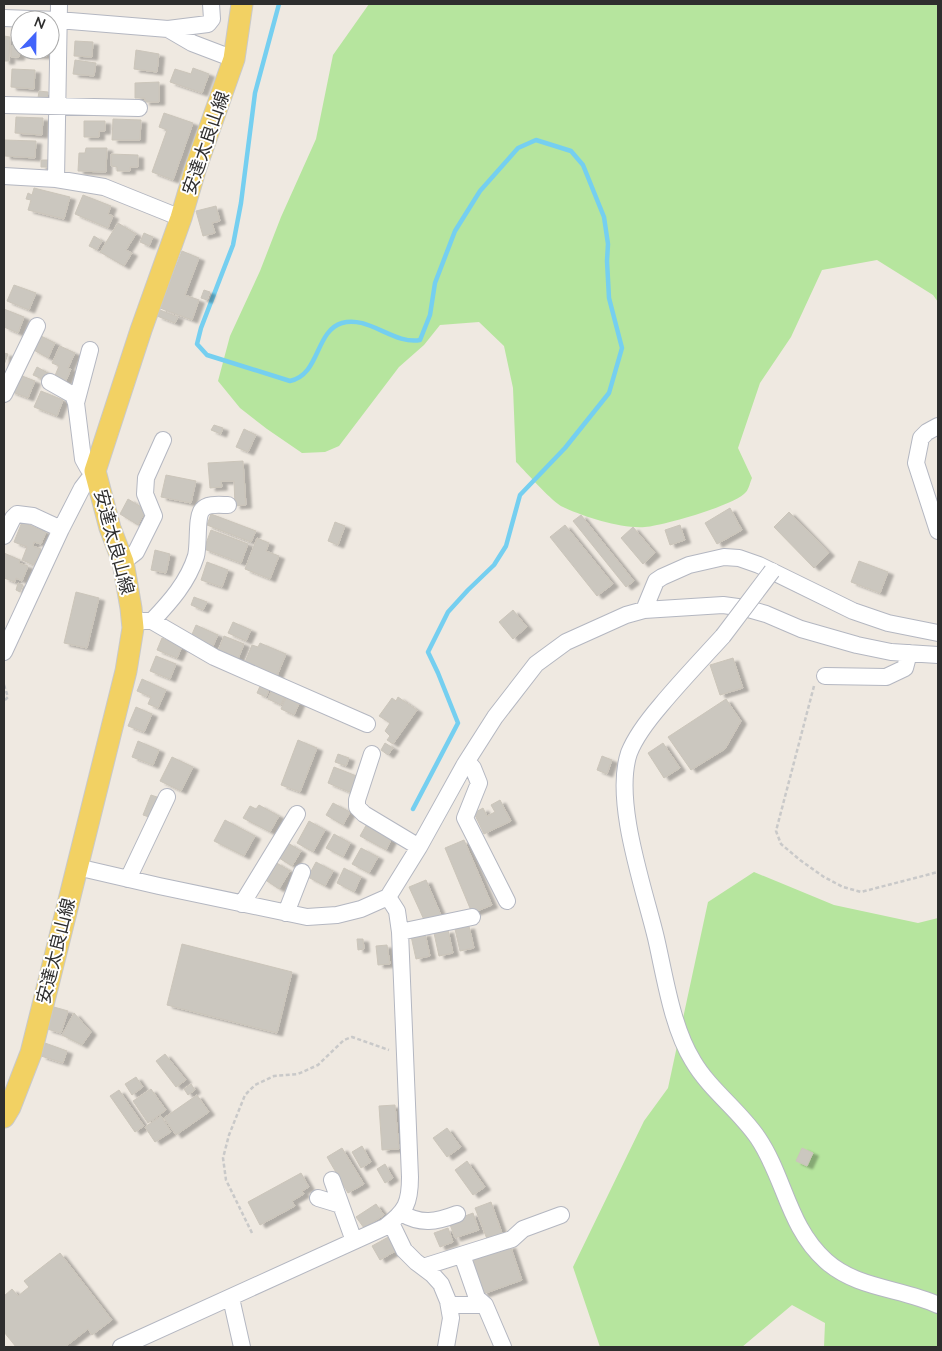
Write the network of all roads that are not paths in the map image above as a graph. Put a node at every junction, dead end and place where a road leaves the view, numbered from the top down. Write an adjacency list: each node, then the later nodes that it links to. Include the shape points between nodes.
1 (211, 4): 4 (street, via 212,19 208,24)
2 (242, 4): 5 (main road, 安達太良山線)
3 (60, 12): 4 (street)
4 (168, 29): 5 (street, via 192,43)
5 (234, 59): 12 (main road, 安達太良山線)
6 (58, 60): 8 (street)
7 (4, 105): 8 (street)
8 (58, 107): 9 (street); 11 (street)
9 (139, 108)
10 (4, 176): 11 (street)
11 (56, 179): 12 (street, via 104,187)
12 (181, 218): 22 (main road, 安達太良山線)
13 (37, 326): 16 (street)
14 (90, 350): 17 (street)
15 (50, 382): 17 (street, via 72,394)
16 (4, 394)
17 (76, 402): 22 (street, via 83,459 88,468)
18 (938, 426): 25 (street, via 921,438 916,462)
19 (163, 440): 21 (street)
20 (173, 456): 21 (street)
21 (156, 458): 27 (street, via 146,478 145,494 154,516 136,552)
22 (95, 471): 24 (street); 27 (main road, 安達太良山線)
23 (228, 505): 30 (street, via 207,506 202,510 196,555 188,577 170,602)
24 (61, 528): 26 (street, via 33,516 17,514); 32 (street)
25 (938, 531)
26 (4, 536)
27 (123, 562): 30 (main road, 安達太良山線)
28 (772, 571): 29 (street, via 739,558 724,557 689,565 656,581); 31 (street, via 853,611 888,623); 63 (street, bridge, via 723,636 644,726 629,753 624,784 629,828 678,1028 692,1061 765,1149 804,1238 827,1262 846,1274)
29 (644, 610): 33 (street, via 738,607 857,646); 38 (street, via 566,642 536,664 495,717)
30 (142, 621): 36 (street, via 214,657); 42 (main road, 安達太良山線, via 133,628 126,671)
31 (938, 633)
32 (4, 652)
33 (909, 653): 34 (street); 35 (street, via 904,668 886,677)
34 (938, 655)
35 (825, 676)
36 (367, 724)
37 (372, 754): 41 (street, via 357,807)
38 (467, 761): 41 (street); 46 (street, via 479,783 465,818)
39 (167, 797): 44 (street)
40 (297, 814): 47 (street)
41 (419, 847): 45 (street)
42 (77, 867): 44 (street); 51 (main road, 安達太良山線, via 31,1053)
43 (302, 872): 48 (street)
44 (128, 879): 47 (street)
45 (388, 897): 48 (street, via 361,910 337,916 307,917); 50 (street, via 396,911)
46 (507, 901)
47 (242, 904): 48 (street)
48 (286, 913)
49 (472, 918): 50 (street)
50 (400, 932): 57 (street, via 410,1185 409,1198)
51 (4, 1117)
52 (332, 1180): 54 (street)
53 (318, 1198): 54 (street)
54 (341, 1204): 58 (street)
55 (457, 1214): 57 (street, via 430,1222)
56 (562, 1215): 59 (street, via 523,1229 512,1239)
57 (396, 1218): 58 (street, via 385,1227); 60 (street, via 404,1250)
58 (354, 1241): 61 (street)
59 (462, 1255): 60 (street); 64 (street, via 477,1298)
60 (423, 1267): 62 (street, via 441,1284)
61 (232, 1298): 65 (street); 66 (street)
62 (448, 1305): 64 (street); 67 (street, via 451,1318)
63 (938, 1305)
64 (485, 1306): 68 (street)
65 (122, 1347)
66 (242, 1347)
67 (446, 1347)
68 (502, 1347)

